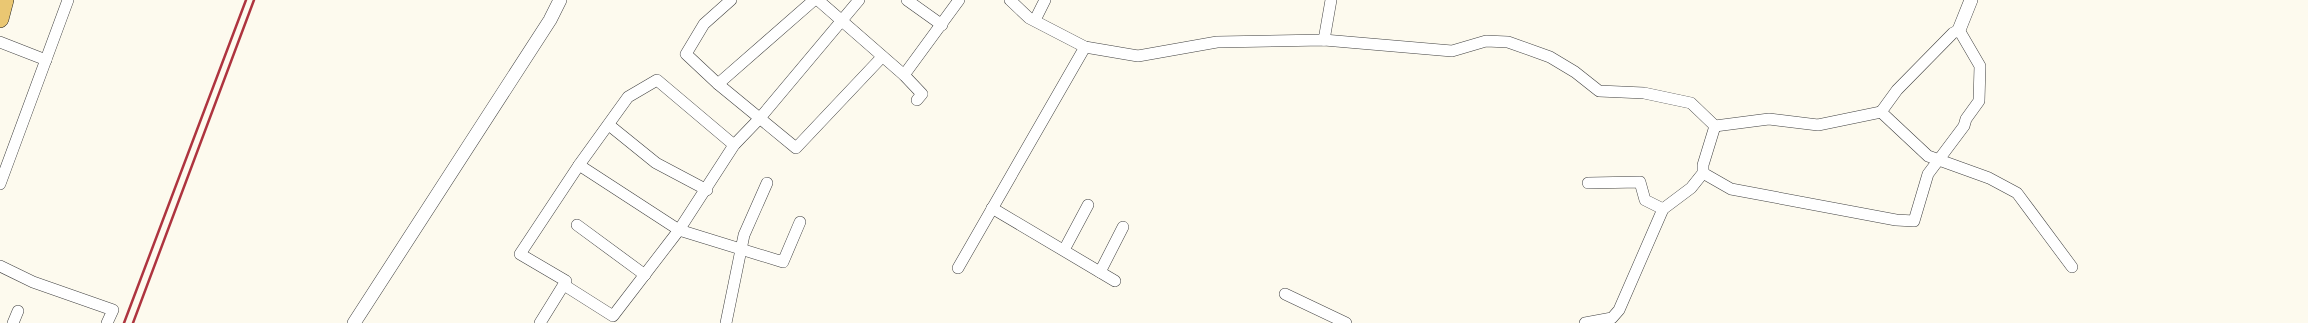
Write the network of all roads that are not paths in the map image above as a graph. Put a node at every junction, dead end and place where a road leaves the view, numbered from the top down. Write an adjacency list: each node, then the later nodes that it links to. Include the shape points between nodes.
1 (5, 0): 14 (main road)
2 (68, 0): 23 (street)
3 (560, 0): 59 (street, via 550,20)
4 (731, 0): 25 (street, via 704,24 686,54)
5 (814, 0): 25 (street)
6 (818, 0): 16 (street)
7 (859, 0): 16 (street)
8 (907, 0): 17 (street)
9 (959, 0): 17 (street)
10 (1010, 0): 15 (street, via 1029,18)
11 (1045, 0): 15 (street)
12 (1331, 0): 19 (street)
13 (1971, 0): 18 (street)
14 (0, 19)
15 (1035, 20): 21 (street)
16 (841, 22): 22 (street); 28 (street)
17 (942, 25): 24 (street)
18 (1959, 30): 27 (street, via 1953,33 1897,90); 32 (street, via 1980,66 1979,101 1964,126)
19 (1324, 40): 21 (street, via 1217,42 1138,56); 30 (street, via 1452,51 1486,41 1508,42 1550,57 1599,91 1644,93 1691,103)
20 (0, 42): 23 (street)
21 (1085, 47): 40 (street)
22 (882, 57): 24 (street); 28 (street, via 796,148)
23 (46, 60): 37 (street)
24 (904, 75): 26 (street, via 922,94)
25 (718, 84): 28 (street)
26 (917, 100)
27 (1881, 112): 30 (street, via 1818,125 1769,119); 32 (street, via 1928,156)
28 (760, 118): 31 (street)
29 (609, 125): 31 (street, via 628,97 657,80); 33 (street); 38 (street, via 656,163)
30 (1715, 126): 34 (street)
31 (734, 145): 38 (street)
32 (1938, 159): 34 (street, via 1928,174 1914,221 1896,220 1731,189); 49 (street, via 1989,178 2017,193)
33 (579, 165): 45 (street); 54 (street, via 520,254 566,281)
34 (1703, 173): 41 (street, via 1691,188)
35 (767, 183): 46 (street, via 744,235)
36 (1588, 183): 41 (street, via 1640,182 1645,200)
37 (0, 184)
38 (707, 190): 45 (street)
39 (1088, 205): 47 (street)
40 (992, 208): 47 (street); 50 (street)
41 (1663, 209): 63 (street, via 1619,310 1612,318)
42 (800, 222): 46 (street, via 783,262)
43 (577, 226): 52 (street)
44 (1123, 227): 51 (street)
45 (679, 230): 46 (street); 52 (street)
46 (742, 250): 61 (street)
47 (1064, 250): 51 (street)
48 (0, 266): 58 (street, via 33,282 113,310)
49 (2072, 267)
50 (958, 268)
51 (1100, 272): 53 (street)
52 (645, 275): 54 (street, via 613,316)
53 (1115, 281)
54 (564, 284): 60 (street)
55 (1285, 294): 62 (street)
56 (18, 310): 57 (street)
57 (13, 323)
58 (108, 323)
59 (354, 323)
60 (540, 323)
61 (726, 323)
62 (1346, 323)
63 (1585, 323)

